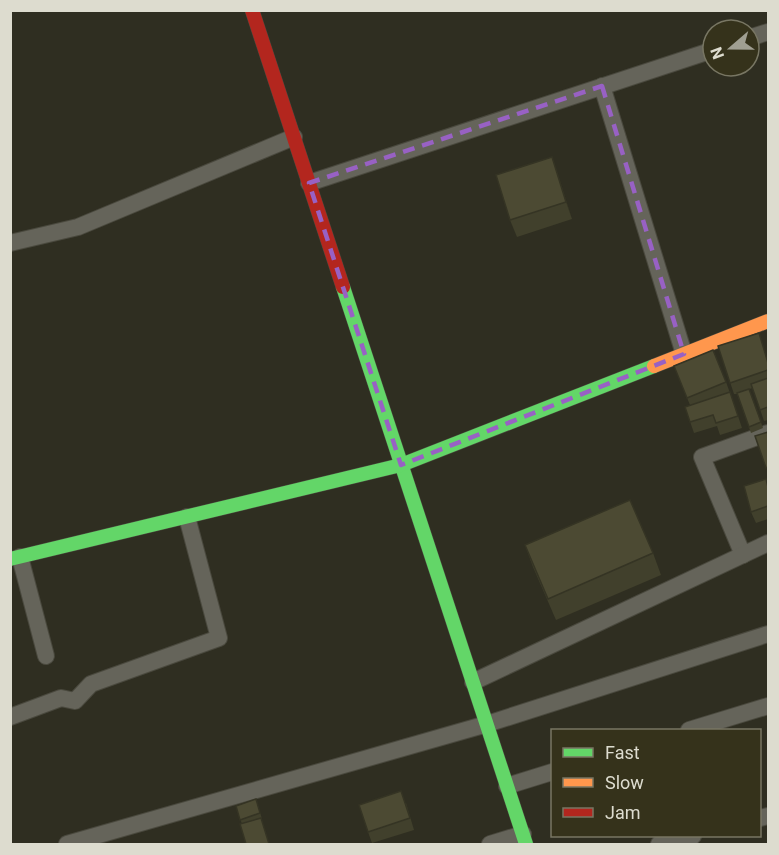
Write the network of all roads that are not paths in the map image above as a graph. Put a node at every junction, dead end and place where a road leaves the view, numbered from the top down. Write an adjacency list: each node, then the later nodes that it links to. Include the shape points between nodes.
1 (252, 10): 4 (main road)
2 (701, 54): 3 (street)
3 (602, 86): 5 (street); 8 (street)
4 (294, 137): 5 (main road); 6 (street, via 78,227)
5 (309, 183): 10 (main road)
6 (10, 243)
7 (768, 321): 8 (main road)
8 (684, 354): 10 (main road)
9 (768, 433): 13 (street, via 702,457)
10 (401, 465): 11 (main road); 17 (main road)
11 (187, 517): 14 (main road); 19 (street, via 219,638 91,684 75,701 61,698)
12 (768, 543): 13 (street)
13 (743, 555): 17 (street)
14 (15, 558): 16 (street)
15 (768, 634): 20 (street)
16 (46, 656)
17 (473, 682): 20 (main road)
18 (768, 706): 21 (street)
19 (10, 717)
20 (487, 724): 23 (main road); 26 (street)
21 (692, 729)
22 (551, 772): 23 (street)
23 (507, 786): 25 (main road)
24 (689, 837): 28 (street)
25 (524, 839): 27 (street)
26 (68, 844)
27 (490, 844)
28 (659, 844)

